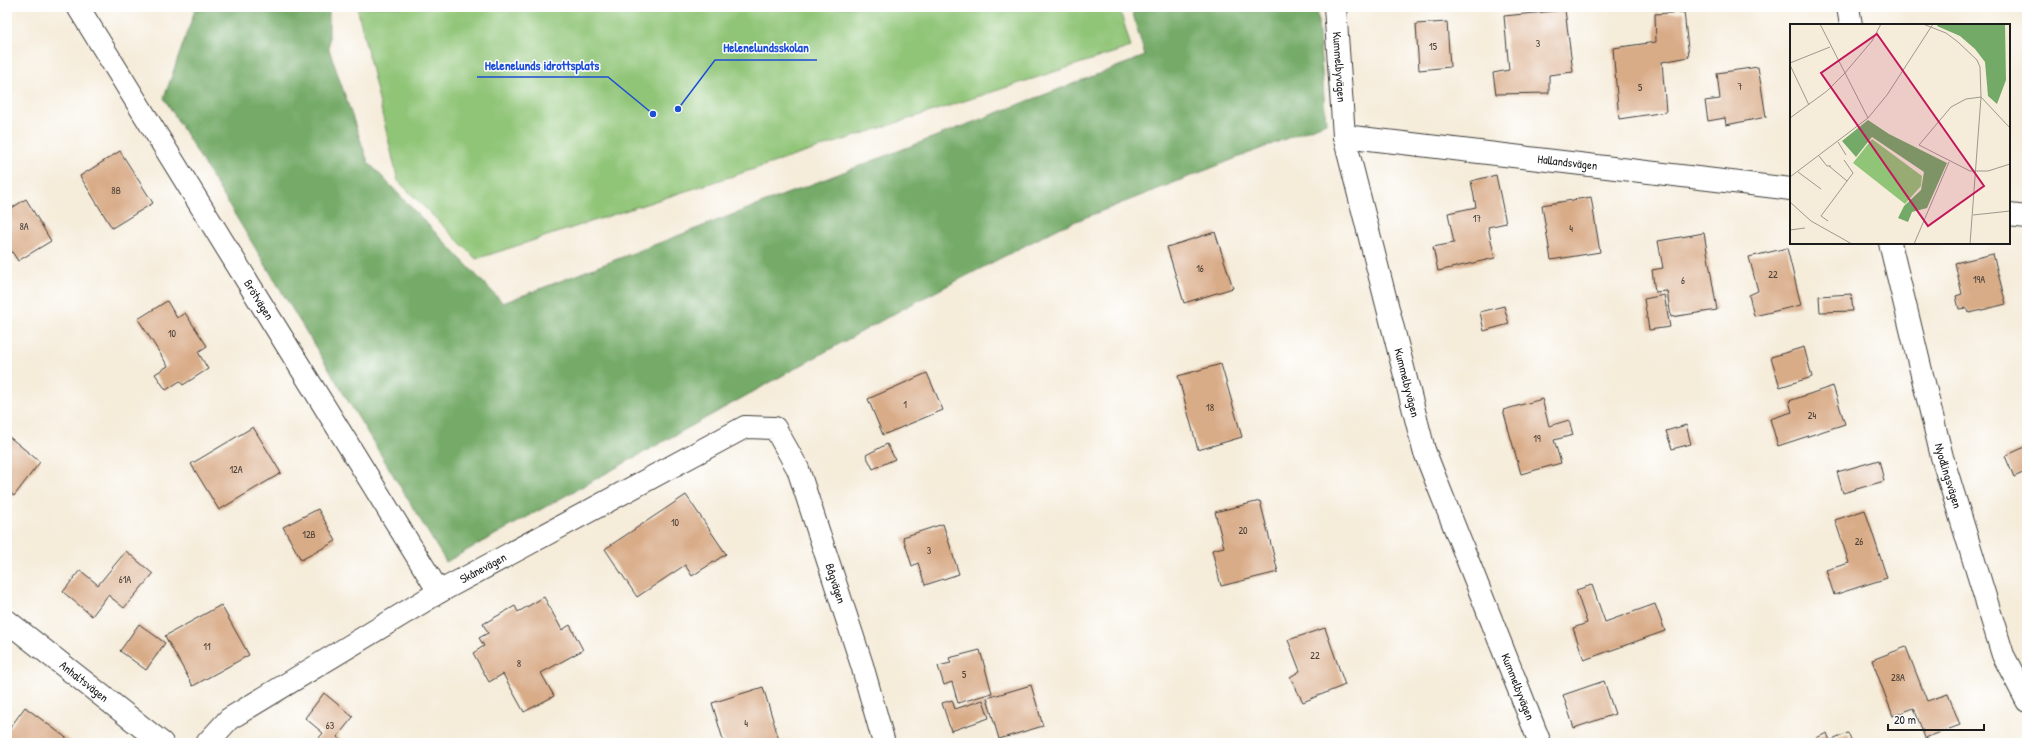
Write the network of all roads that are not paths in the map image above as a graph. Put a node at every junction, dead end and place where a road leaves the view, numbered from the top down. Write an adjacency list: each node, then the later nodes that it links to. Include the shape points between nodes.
1 (78, 7): 11 (street, Brötvägen)
2 (1335, 7): 5 (street, Kummelbyvägen)
3 (1848, 7): 4 (street)
4 (1851, 24)
5 (1344, 136): 6 (street, Hallandsvägen); 17 (street, Kummelbyvägen, via 1424,450)
6 (1790, 189)
7 (2010, 215): 8 (street)
8 (2027, 217)
9 (1890, 244): 13 (street, Nyodlingsvägen, via 1944,464 2003,655)
10 (775, 428): 11 (street, Skånevägen, via 745,427); 16 (street, Bågvägen, via 798,469 862,665)
11 (439, 592): 15 (street, Skånevägen, via 229,720)
12 (7, 621): 14 (street, Anhaltsvägen)
13 (2027, 701)
14 (162, 743)
15 (207, 743)
16 (884, 743)
17 (1540, 743)

